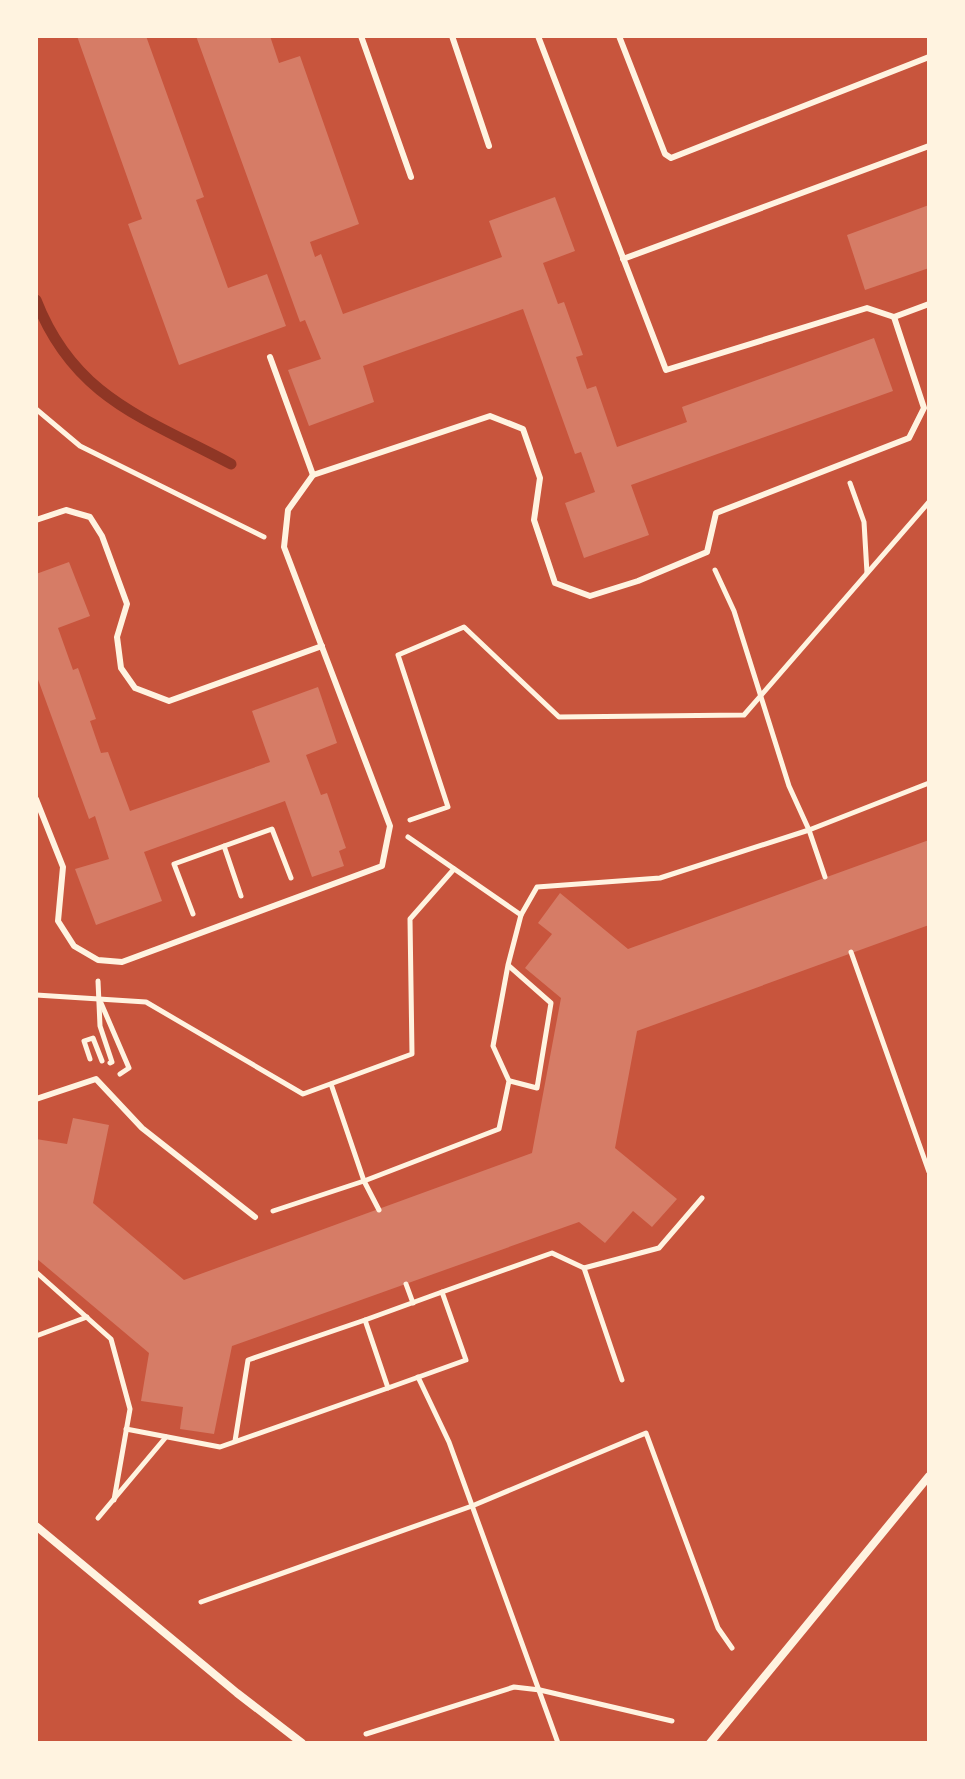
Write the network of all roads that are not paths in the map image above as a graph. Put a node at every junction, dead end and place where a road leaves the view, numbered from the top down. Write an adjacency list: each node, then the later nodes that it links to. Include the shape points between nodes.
1 (361, 36): 8 (lane)
2 (452, 36): 6 (lane)
3 (538, 36): 9 (lane)
4 (619, 36): 5 (lane, via 671,158)
5 (929, 57)
6 (489, 146)
7 (929, 146): 9 (lane)
8 (411, 177)
9 (623, 259): 11 (lane, via 666,370 867,308)
10 (929, 304): 11 (lane)
11 (894, 317): 13 (lane, via 924,408 909,438 716,513 707,552 590,596 555,583 534,520 540,478 523,429 490,416)
12 (270, 357): 13 (lane)
13 (313, 475): 15 (lane, via 288,510 284,547)
14 (36, 520): 15 (lane, via 66,510 90,517 102,536 127,604 117,637 121,668 135,688 169,701)
15 (322, 646): 16 (lane, via 390,826 382,866 122,962 98,960 74,946 58,921 63,867)
16 (36, 799)
17 (36, 1099): 18 (lane, via 96,1079 142,1128)
18 (255, 1217)
19 (929, 1476): 22 (street)
20 (36, 1526): 21 (street)
21 (302, 1743)
22 (710, 1743)

